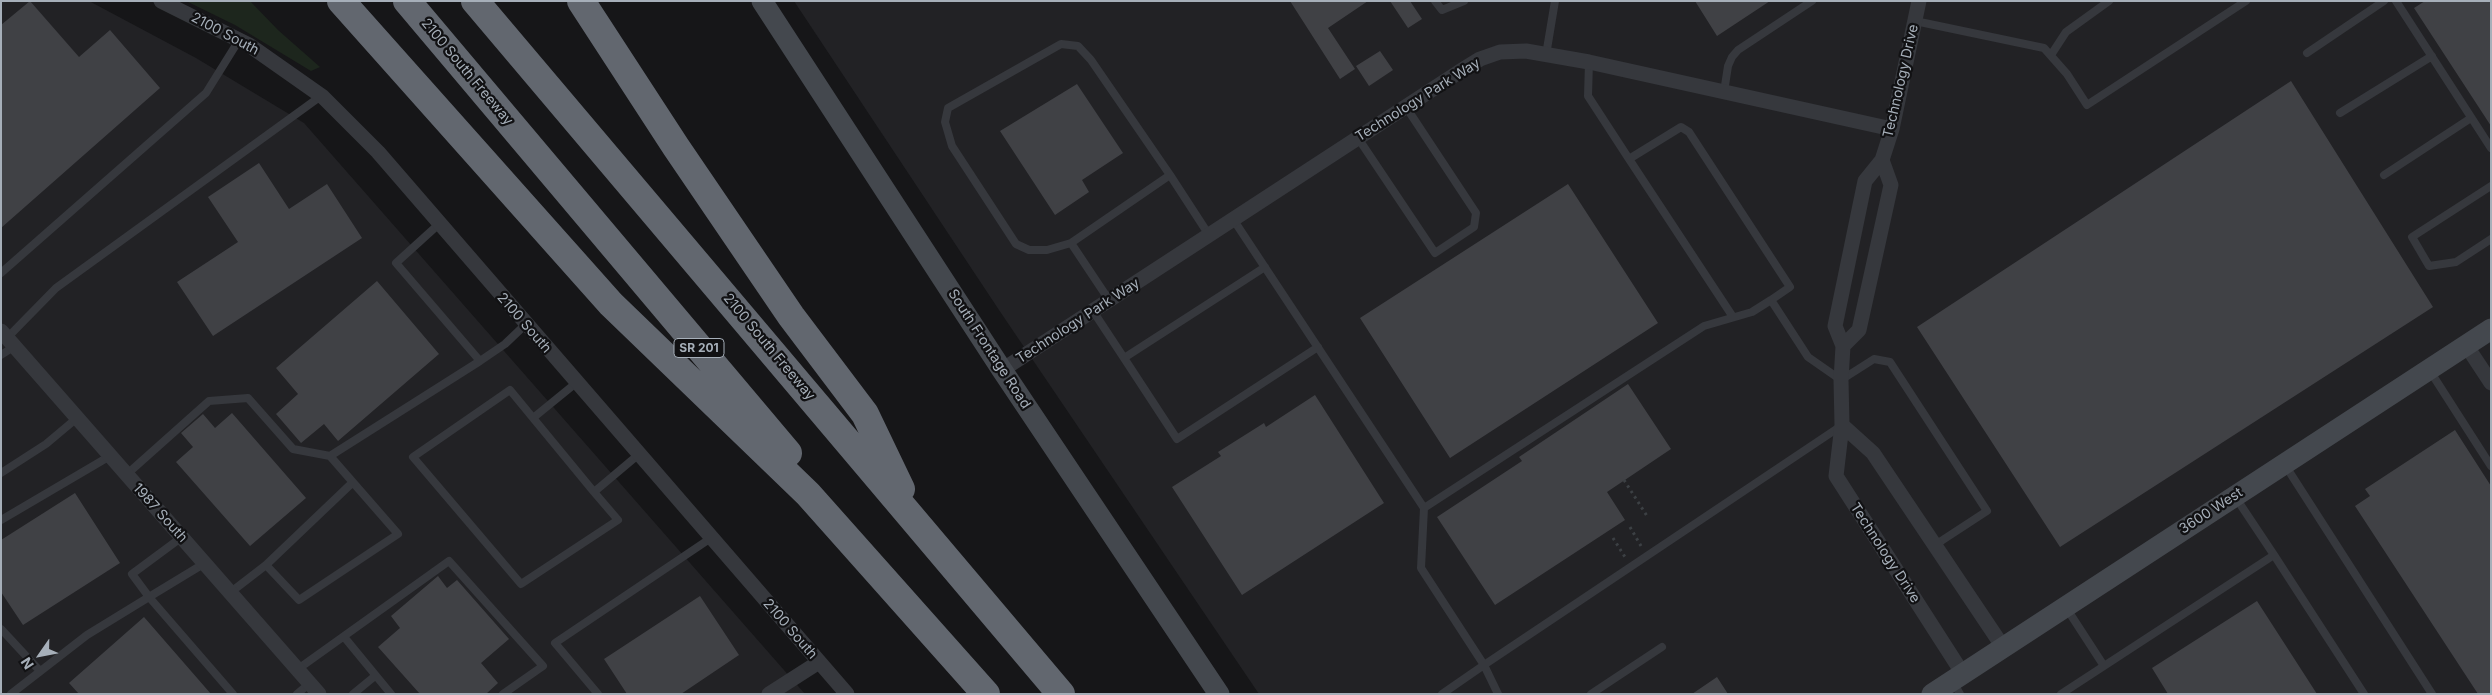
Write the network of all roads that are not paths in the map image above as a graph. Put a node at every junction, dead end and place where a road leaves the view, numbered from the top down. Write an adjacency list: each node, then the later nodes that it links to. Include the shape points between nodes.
1 (161, 1): 17 (street, 2100 South)
2 (341, 1): 107 (highway, via 611,304 808,494)
3 (407, 1): 108 (highway, 2100 South Freeway / SR 201)
4 (475, 1): 76 (highway, 2100 South Freeway)
5 (581, 1): 76 (highway, via 791,316 865,414)
6 (762, 1): 57 (street, South Frontage Road)
7 (1435, 1): 8 (lane, via 1442,10)
8 (1464, 1)
9 (1555, 1): 19 (lane)
10 (1812, 1): 23 (lane, via 1738,50 1728,66)
11 (2109, 1): 20 (lane, via 2066,32)
12 (2246, 1): 20 (lane, via 2087,105)
13 (2384, 1): 18 (lane)
14 (2396, 1): 21 (lane)
15 (1917, 2): 16 (street, Technology Drive)
16 (1915, 21): 20 (lane, via 2044,48); 28 (street, Technology Drive)
17 (239, 40): 24 (street, 2100 South); 42 (lane, via 206,93)
18 (2307, 53)
19 (1546, 55): 22 (street, Technology Park Way); 25 (street, Technology Park Way, via 1526,51 1500,52 1480,59)
20 (2051, 55)
21 (2432, 56): 26 (lane); 27 (lane)
22 (1589, 62): 23 (street, Technology Park Way); 31 (lane, via 1588,96)
23 (1724, 92): 28 (street, Technology Park Way)
24 (321, 96): 37 (street, 2100 South, via 378,152); 49 (lane, via 56,288)
25 (1406, 107): 29 (street, Technology Park Way); 29 (lane, via 1476,213 1474,227 1443,248 1435,253)
26 (2340, 113)
27 (2471, 118): 30 (lane); 34 (lane)
28 (1892, 129): 32 (street, Technology Drive)
29 (1358, 138): 36 (street, Technology Park Way)
30 (2491, 148)
31 (1629, 159): 44 (lane, via 1681,127 1689,132 1790,287); 46 (lane)
32 (1882, 160): 51 (street, Technology Drive, via 1865,181 1835,326); 51 (street, via 1891,185 1859,330)
33 (1170, 175): 38 (lane); 40 (lane); 40 (lane, via 1078,46 1061,44 948,108 945,122 952,146 1016,244 1029,250 1046,250)
34 (2384, 175)
35 (2491, 186): 39 (lane, via 2412,237 2429,266 2456,262)
36 (1233, 219): 38 (street, Technology Park Way); 41 (lane)
37 (439, 224): 47 (street, 2100 South); 55 (lane, via 396,263)
38 (1209, 235): 43 (street, Technology Park Way)
39 (2491, 239)
40 (1072, 243): 43 (lane)
41 (1265, 267): 52 (lane); 54 (lane)
42 (1, 273)
43 (1109, 300): 45 (street, Technology Park Way)
44 (1771, 300): 46 (lane, via 1752,312); 58 (lane, via 1808,358)
45 (1093, 311): 54 (lane); 57 (street, Technology Park Way)
46 (1732, 317): 74 (lane, via 1704,326)
47 (525, 325): 55 (lane); 59 (street, 2100 South)
48 (2491, 329): 50 (street, 3600 West)
49 (8, 339): 53 (lane); 61 (street, 1987 South)
50 (2466, 345): 56 (street, 3600 West); 60 (street)
51 (1843, 346): 58 (street, Technology Drive)
52 (1318, 347): 54 (lane, via 1176,438); 74 (lane)
53 (1, 355)
54 (1124, 358)
55 (480, 361): 66 (lane)
56 (2429, 369): 67 (street, 3600 West); 68 (lane)
57 (1002, 370): 110 (street, South Frontage Road)
58 (1841, 380): 63 (street, Technology Drive); 79 (lane, via 1874,359 1890,362 1988,511)
59 (576, 383): 62 (lane); 64 (street, 2100 South)
60 (2491, 383)
61 (77, 418): 65 (street, 1987 South); 69 (lane, via 46,444)
62 (533, 418): 72 (lane); 72 (lane, via 510,390 413,457 521,584 618,520)
63 (1842, 425): 79 (street, via 1873,453); 91 (lane); 96 (street, Technology Drive, via 1836,476)
64 (638, 454): 72 (lane); 78 (street, 2100 South)
65 (110, 456): 70 (street, 1987 South); 75 (lane)
66 (330, 456): 70 (lane, via 293,449 248,398 210,400); 71 (lane)
67 (2284, 463): 73 (street, 3600 West); 117 (lane)
68 (2491, 466)
69 (1, 473)
70 (126, 474): 77 (street, 1987 South)
71 (352, 483): 82 (lane); 82 (lane, via 398,534 299,600)
72 (594, 492)
73 (2235, 496): 80 (lane); 85 (street, 3600 West)
74 (1424, 508): 91 (lane, via 1421,568)
75 (1, 520)
76 (920, 526): 109 (highway, 2100 South Freeway)
77 (182, 537): 81 (street, 1987 South); 84 (lane, via 132,574)
78 (711, 538): 90 (street, 2100 South); 104 (lane, via 555,643)
79 (1935, 545): 89 (street)
80 (2274, 555): 92 (lane); 116 (lane)
81 (205, 563): 83 (street, 1987 South); 84 (lane)
82 (266, 565): 83 (lane)
83 (231, 592): 93 (street, 1987 South)
84 (149, 597): 94 (lane, via 87,635); 99 (lane)
85 (2065, 606): 89 (street, 3600 West); 92 (lane)
86 (1, 629): 94 (lane)
87 (344, 638): 93 (lane); 95 (lane); 103 (lane, via 449,561 543,666)
88 (1662, 647): 113 (lane)
89 (2003, 647): 96 (street, 3600 West)
90 (819, 662): 105 (street); 106 (street, 2100 South)
91 (1484, 665): 111 (lane); 112 (lane)
92 (2104, 666): 115 (lane)
93 (298, 669): 97 (street, 1987 South)
94 (40, 671): 98 (lane)
95 (375, 676): 101 (lane); 102 (lane)
96 (1958, 683): 114 (street, 3600 West)
97 (314, 689): 100 (lane)
98 (10, 694)
99 (233, 694)
100 (297, 694)
101 (353, 694)
102 (391, 694)
103 (503, 694)
104 (598, 694)
105 (769, 694)
106 (847, 694)
107 (986, 694)
108 (991, 694)
109 (1061, 694)
110 (1219, 694)
111 (1442, 694)
112 (1498, 694)
113 (1591, 694)
114 (1932, 694)
115 (2061, 694)
116 (2364, 694)
117 (2432, 694)

